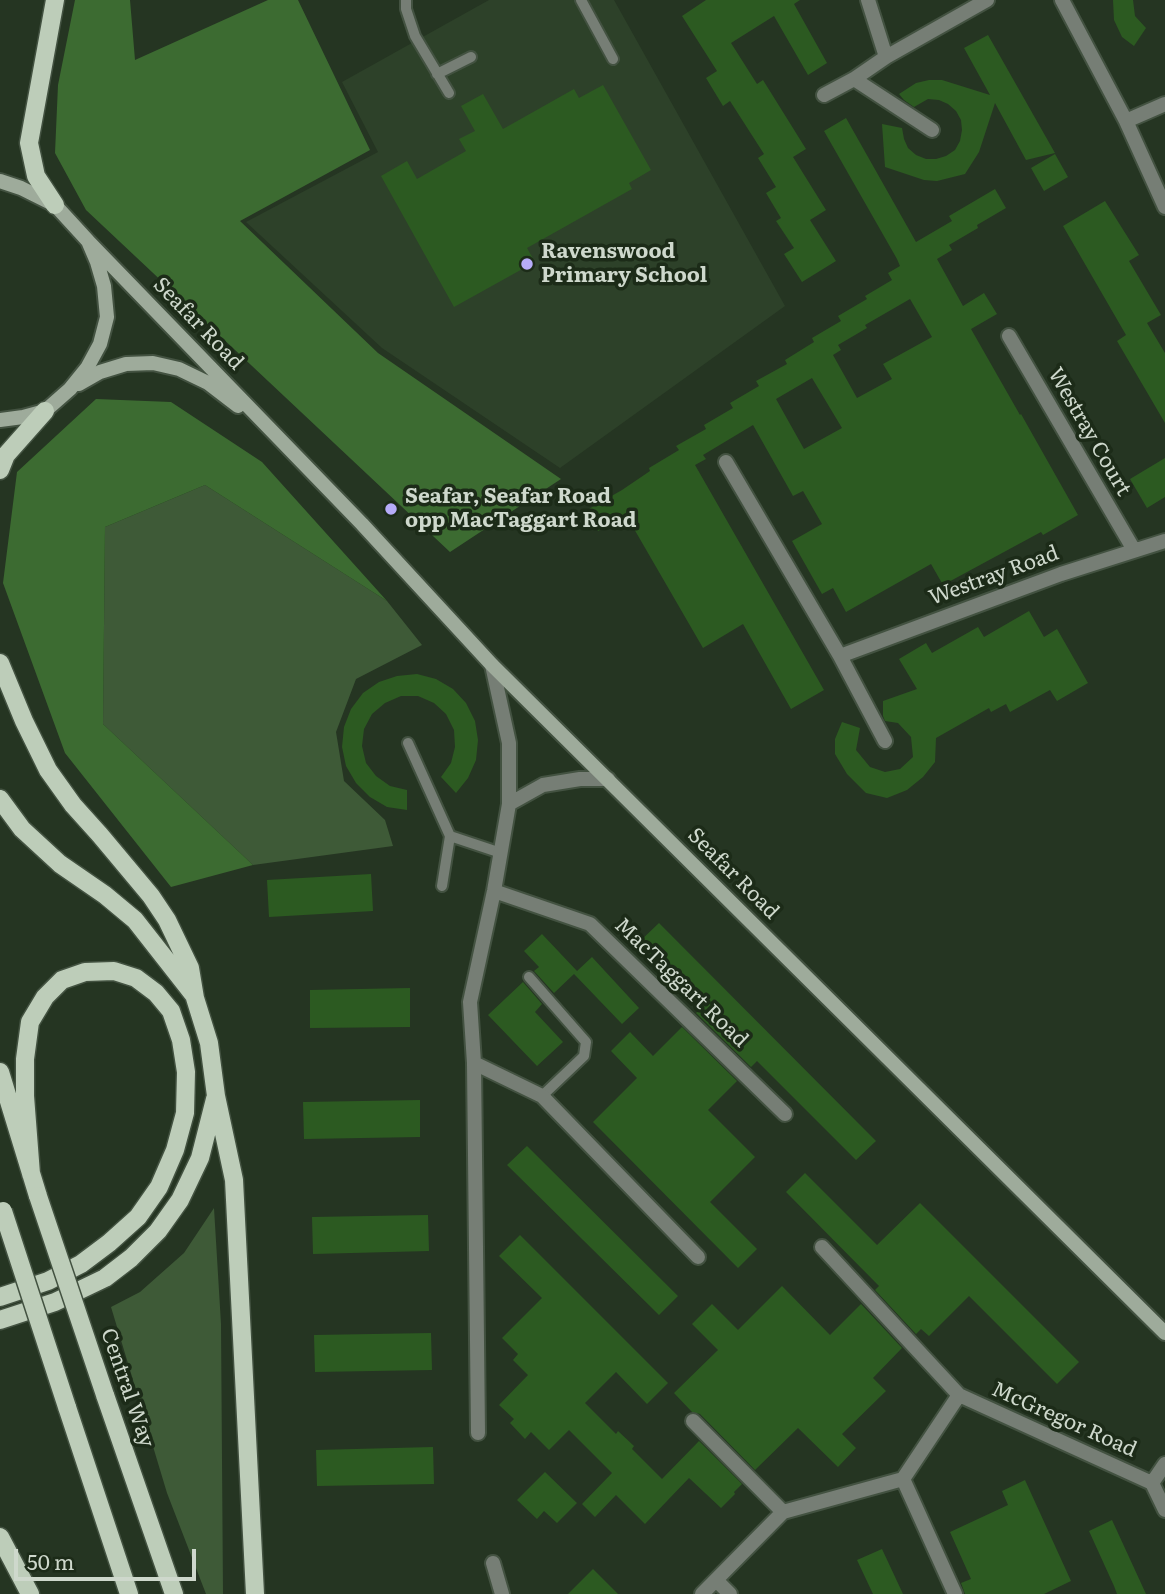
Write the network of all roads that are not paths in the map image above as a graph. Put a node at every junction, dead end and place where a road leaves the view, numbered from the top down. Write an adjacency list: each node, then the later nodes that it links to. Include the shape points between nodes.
1 (54, 0): 18 (main road, via 29,143 36,176)
2 (406, 0): 10 (lane, via 415,36)
3 (581, 0): 9 (lane)
4 (868, 0): 8 (street)
5 (987, 0): 8 (street)
6 (1062, 0): 15 (street)
7 (471, 57): 10 (lane)
8 (886, 57): 11 (street)
9 (613, 59)
10 (438, 74): 12 (lane)
11 (854, 79): 13 (street); 16 (street)
12 (449, 93)
13 (824, 95)
14 (1165, 104): 15 (street)
15 (1126, 121): 19 (street)
16 (932, 130)
17 (4, 182): 18 (street)
18 (55, 205): 20 (street, Seafar Road)
19 (1165, 207)
20 (88, 241): 22 (street, via 104,286 107,317 100,344); 25 (street, Seafar Road)
21 (1009, 337): 29 (street, Westray Court)
22 (70, 389): 23 (street); 25 (street, Seafar Road, via 100,372 126,364 153,363 208,383)
23 (45, 411): 24 (street); 27 (main road, via 6,455)
24 (0, 420)
25 (278, 436): 32 (street, Seafar Road)
26 (726, 461): 30 (street)
27 (0, 470)
28 (1165, 541): 29 (street, Westray Road)
29 (1134, 550): 30 (street, Westray Road)
30 (840, 656): 33 (street)
31 (0, 663): 43 (main road, via 48,770 167,920 190,968)
32 (492, 665): 35 (street, Seafar Road); 37 (street, via 509,743)
33 (885, 740)
34 (408, 743): 38 (lane)
35 (608, 779): 37 (street, via 543,785); 55 (street, Seafar Road)
36 (0, 799): 43 (main road, via 22,829 60,864 135,920)
37 (509, 804): 39 (street)
38 (450, 836): 39 (lane); 40 (lane)
39 (501, 853): 41 (street)
40 (442, 886)
41 (494, 891): 44 (street, via 470,1002); 48 (street, MacTaggart Road, via 590,924)
42 (529, 977): 47 (lane, via 586,1042 584,1056)
43 (195, 998): 46 (main road, via 209,1043)
44 (474, 1063): 47 (street); 58 (street)
45 (0, 1072): 49 (main road)
46 (216, 1096): 54 (main road, via 200,1158 180,1200 158,1231 105,1279); 70 (main road, via 234,1180)
47 (542, 1096): 52 (street)
48 (785, 1114)
49 (31, 1174): 53 (main road, via 25,1096 30,1022 62,981 85,972 114,971 136,978 172,1011 181,1040 185,1113 175,1150 159,1187 138,1217 109,1243 48,1281); 69 (main road, Central Way, bridge)
50 (1, 1206): 68 (main road, bridge)
51 (822, 1247): 56 (street, McGregor Road)
52 (698, 1256)
53 (0, 1297)
54 (0, 1320)
55 (1163, 1334)
56 (959, 1395): 60 (street, McGregor Road); 61 (street, McGregor Road)
57 (692, 1421): 63 (street)
58 (478, 1433)
59 (1165, 1464): 61 (street)
60 (903, 1479): 63 (street); 74 (street)
61 (1159, 1479): 62 (street, McGregor Road)
62 (1165, 1510)
63 (783, 1512): 66 (street)
64 (0, 1537): 67 (main road)
65 (493, 1563): 71 (street)
66 (716, 1580): 72 (street); 73 (street)
67 (30, 1594)
68 (129, 1594)
69 (174, 1594)
70 (256, 1594)
71 (502, 1594)
72 (702, 1594)
73 (730, 1594)
74 (955, 1594)

